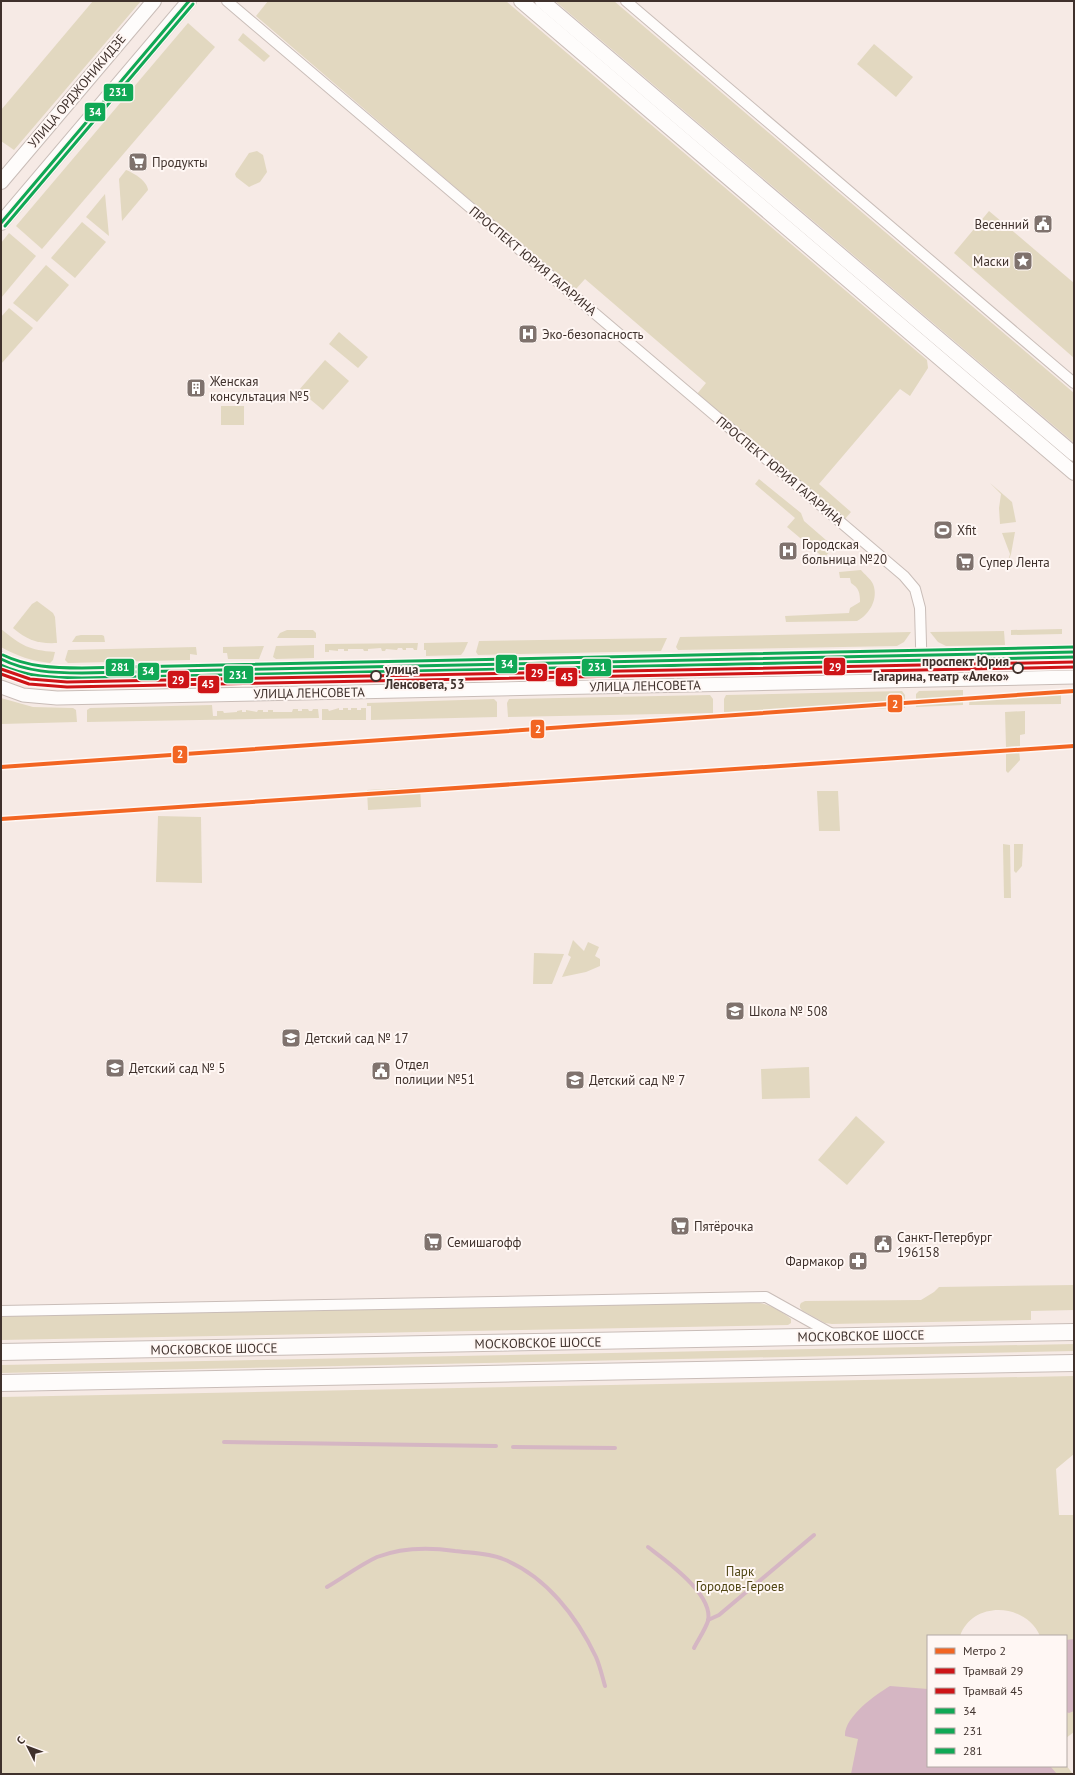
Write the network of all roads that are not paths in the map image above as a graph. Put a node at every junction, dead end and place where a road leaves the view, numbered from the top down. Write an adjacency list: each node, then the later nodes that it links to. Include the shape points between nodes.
1 (154, 1): 7 (main road, УЛИЦА ОРДЖОНИКИДЗЕ)
2 (189, 1): 8 (main road, УЛИЦА ОРДЖОНИКИДЗЕ)
3 (227, 1): 13 (street, ПРОСПЕКТ ЮРИЯ ГАГАРИНА, via 910,582 915,589 920,608)
4 (521, 1): 11 (main road)
5 (542, 1): 10 (main road)
6 (626, 1): 9 (street)
7 (1, 182)
8 (1, 222)
9 (1074, 384)
10 (1074, 454)
11 (1074, 473)
12 (1074, 652): 13 (street, УЛИЦА ЛЕНСОВЕТА)
13 (922, 656): 14 (street, УЛИЦА ЛЕНСОВЕТА, via 64,673 30,670); 16 (street, ПРОСПЕКТ ЮРИЯ ГАГАРИНА)
14 (1, 658)
15 (1074, 678): 16 (street, УЛИЦА ЛЕНСОВЕТА)
16 (922, 680): 17 (street, УЛИЦА ЛЕНСОВЕТА, via 57,698 23,695)
17 (1, 687)
18 (1, 1312): 20 (street, via 766,1297)
19 (1074, 1332): 20 (main road, МОСКОВСКОЕ ШОССЕ)
20 (838, 1336): 21 (main road, МОСКОВСКОЕ ШОССЕ)
21 (1, 1352)
22 (1074, 1363): 23 (main road)
23 (1, 1383)

